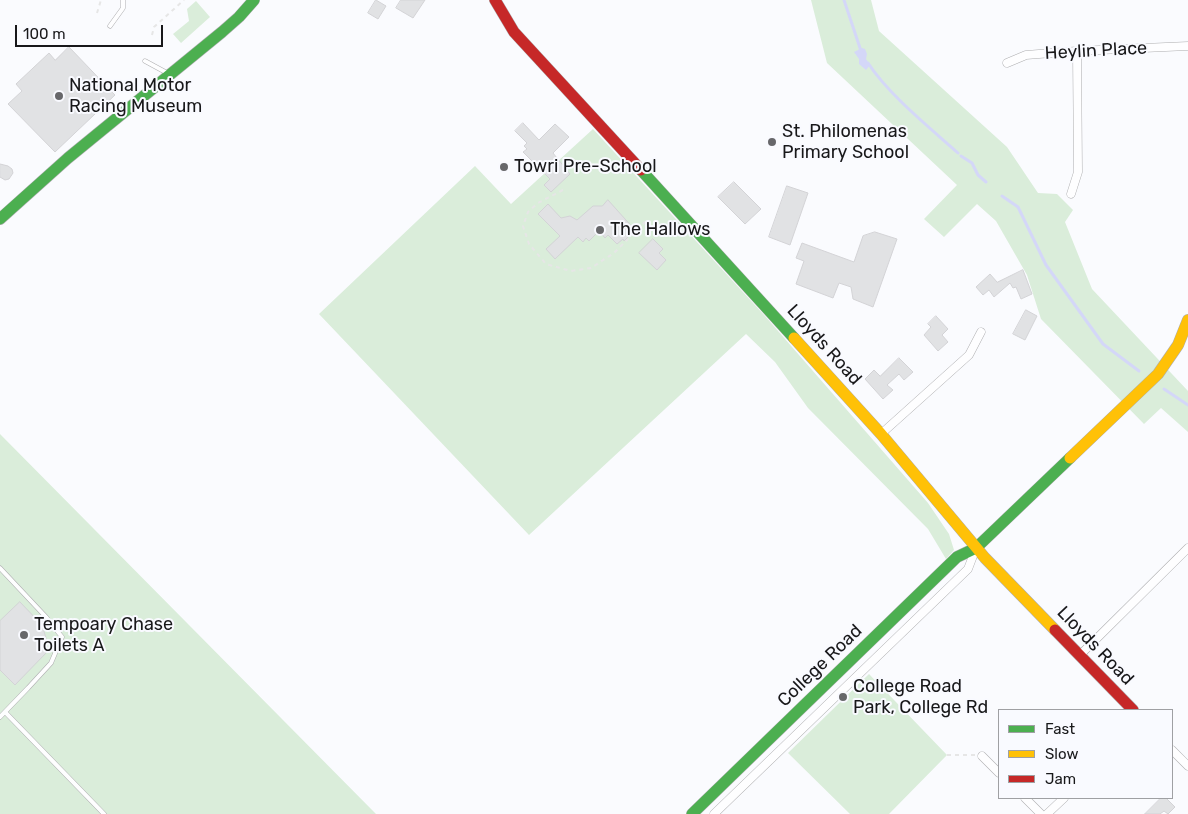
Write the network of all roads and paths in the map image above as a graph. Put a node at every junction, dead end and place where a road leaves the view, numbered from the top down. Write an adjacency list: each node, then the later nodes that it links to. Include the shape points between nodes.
1 (101, 0): 6 (path)
2 (124, 0): 7 (lane, via 123,8)
3 (184, 0): 8 (path, via 154,27)
4 (254, 0): 13 (street, via 238,18)
5 (495, 0): 20 (street, Lloyds Road, via 514,32)
6 (97, 13)
7 (110, 26)
8 (152, 35)
9 (1188, 46): 10 (street, Heylin Place)
10 (1077, 51): 12 (street, Heylin Place, via 1026,55); 15 (street, via 1078,172)
11 (145, 61): 13 (lane)
12 (1007, 63)
13 (171, 75): 16 (street, via 34,186)
14 (563, 190): 17 (path, via 528,212 523,226 529,244 546,264 571,271 591,268 614,253)
15 (1071, 194)
16 (0, 219)
17 (647, 220)
18 (1188, 320): 21 (street, College Road, via 1178,345 1152,380)
19 (981, 332): 20 (street, via 968,355)
20 (881, 434): 21 (street, Lloyds Road)
21 (976, 548): 24 (street, Lloyds Road); 36 (street, College Road, via 956,557); 37 (street, College Road, via 968,569)
22 (1188, 548): 24 (street)
23 (0, 568): 26 (lane, via 62,637 50,663)
24 (1080, 655): 25 (street, Lloyds Road)
25 (1132, 709)
26 (5, 712): 27 (lane); 35 (lane)
27 (0, 717)
28 (1173, 751): 31 (street)
29 (947, 755): 30 (path)
30 (982, 756): 32 (street)
31 (1188, 765)
32 (998, 771)
33 (1026, 799): 38 (street)
34 (1063, 799): 39 (street)
35 (104, 814)
36 (692, 814)
37 (714, 814)
38 (1041, 814)
39 (1047, 814)

